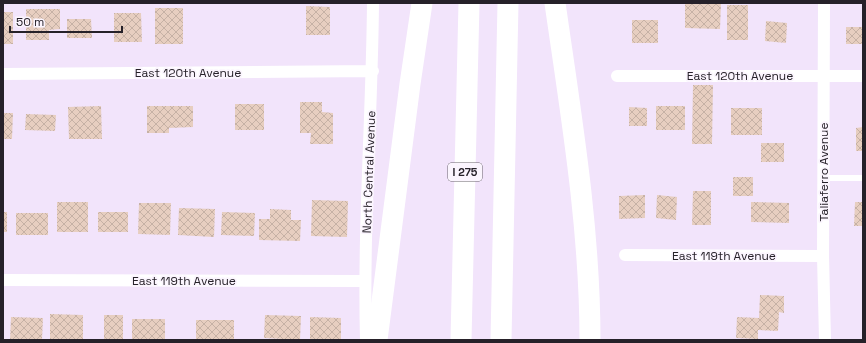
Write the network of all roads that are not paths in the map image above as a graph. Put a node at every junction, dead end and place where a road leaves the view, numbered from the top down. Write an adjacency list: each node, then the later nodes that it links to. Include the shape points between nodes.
1 (373, 3): 7 (street, North Central Avenue)
2 (422, 3): 19 (highway)
3 (470, 3): 20 (highway, I 275)
4 (508, 3): 21 (highway)
5 (555, 3): 22 (highway, via 584,220)
6 (824, 3): 10 (street, Taliaferro Avenue)
7 (372, 72): 8 (street, East 120th Avenue); 17 (street, North Central Avenue)
8 (3, 74)
9 (618, 76): 10 (street, East 120th Avenue)
10 (825, 76): 11 (street, East 120th Avenue); 12 (street, Taliaferro Avenue)
11 (863, 76)
12 (824, 178): 13 (lane); 15 (street, Taliaferro Avenue)
13 (863, 178)
14 (625, 255): 15 (street, East 119th Avenue)
15 (823, 256): 23 (street, Taliaferro Avenue)
16 (3, 280): 17 (street, East 119th Avenue)
17 (364, 281): 18 (street, North Central Avenue)
18 (366, 340)
19 (377, 340)
20 (461, 340)
21 (501, 340)
22 (590, 340)
23 (824, 340)

